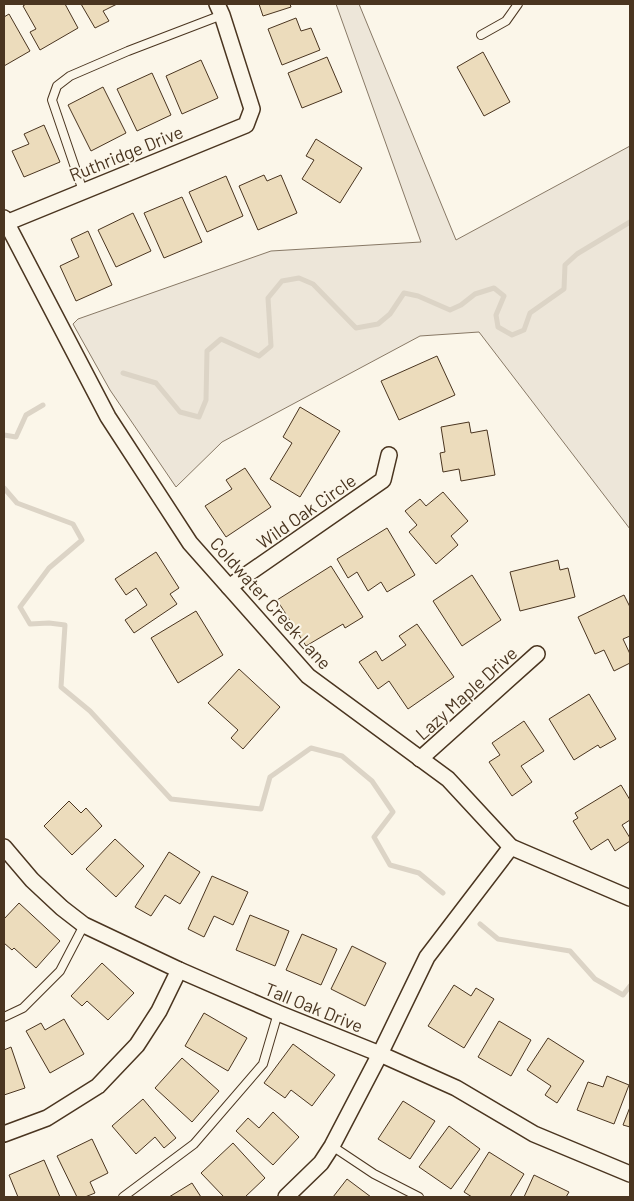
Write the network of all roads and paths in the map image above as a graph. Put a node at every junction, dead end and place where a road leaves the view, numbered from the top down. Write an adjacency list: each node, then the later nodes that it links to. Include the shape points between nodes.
1 (518, 4): 3 (lane, via 506,20)
2 (220, 10): 4 (lane, via 70,76 56,86 52,100); 4 (street, Ruthridge Drive, via 252,110 246,125)
3 (481, 35)
4 (83, 191): 5 (street, Ruthridge Drive)
5 (5, 220): 7 (street, Coldwater Creek Lane, via 108,417 190,542)
6 (389, 455): 7 (street, Wild Oak Circle, via 383,480)
7 (229, 587): 9 (street, Coldwater Creek Lane, via 308,676)
8 (537, 654): 9 (street, Lazy Maple Drive)
9 (420, 759): 11 (street, Coldwater Creek Lane, via 448,778)
10 (4, 847): 13 (street, Tall Oak Drive, via 32,880)
11 (511, 847): 12 (street, Coldwater Creek Lane); 17 (street, via 427,957)
12 (630, 898)
13 (84, 925): 14 (street, Tall Oak Drive); 16 (lane, via 60,971 23,1008)
14 (179, 970): 15 (street, Tall Oak Drive); 18 (street, via 159,1011 137,1045 98,1086 47,1118)
15 (278, 1013): 17 (street, Tall Oak Drive); 21 (lane, via 263,1064 194,1144)
16 (4, 1017)
17 (380, 1054): 19 (street); 20 (street, Tall Oak Drive, via 456,1088 534,1134)
18 (4, 1134)
19 (332, 1146): 22 (street); 23 (lane, via 374,1174)
20 (630, 1174)
21 (123, 1197)
22 (286, 1197)
23 (419, 1197)

